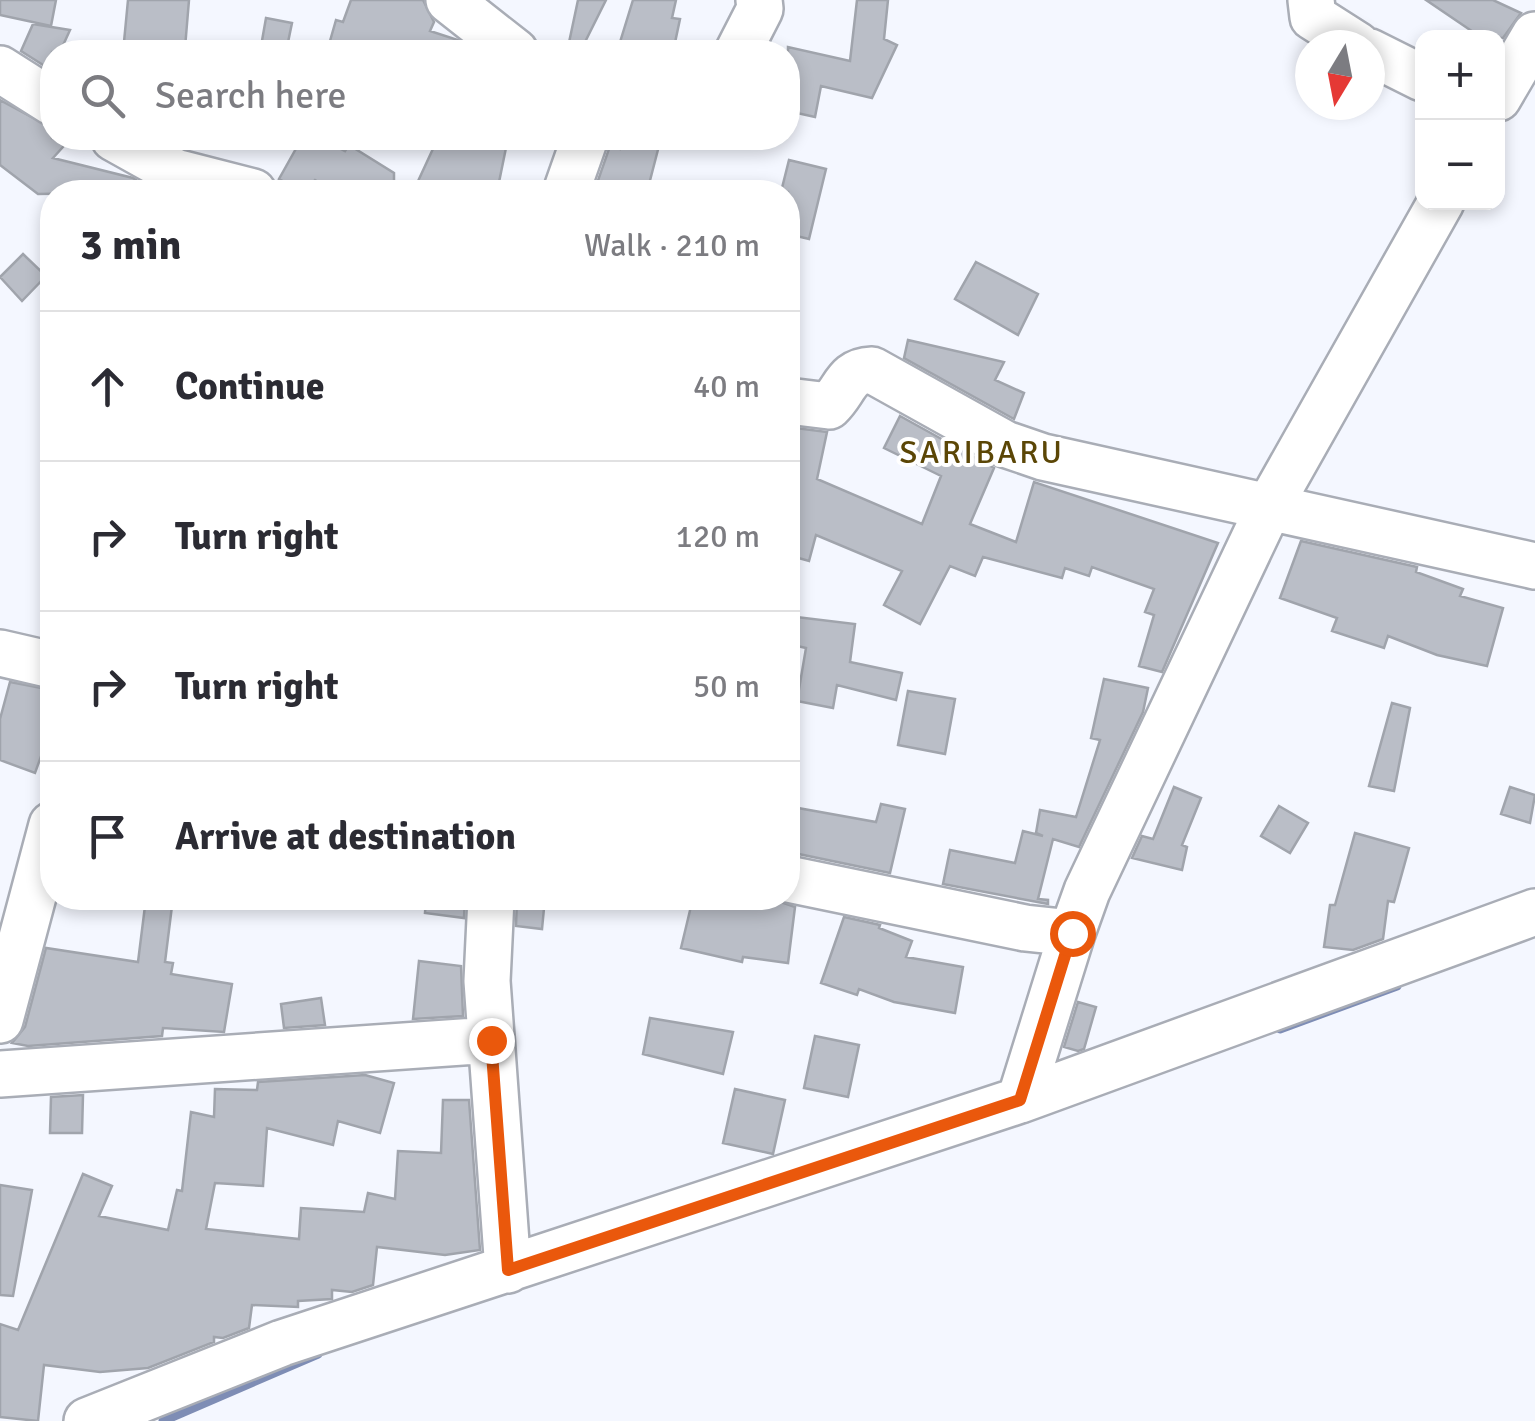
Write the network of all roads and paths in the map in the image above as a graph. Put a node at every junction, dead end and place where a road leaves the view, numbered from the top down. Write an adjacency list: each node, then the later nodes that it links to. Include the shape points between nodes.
1 (448, 0): 6 (street)
2 (759, 0): 7 (street)
3 (1311, 0): 4 (street, via 1313,18)
4 (1333, 30)
5 (1535, 34): 11 (street)
6 (500, 40)
7 (744, 40)
8 (1385, 60): 10 (street)
9 (0, 68): 12 (street)
10 (1415, 74)
11 (1505, 86)
12 (40, 94)
13 (136, 150): 15 (street)
14 (581, 150): 16 (street)
15 (207, 180)
16 (570, 180)
17 (1436, 210): 19 (street)
18 (800, 402): 19 (street, via 829,406 848,377 872,370 1005,444 1042,457)
19 (1270, 505): 20 (street); 27 (street)
20 (1535, 566)
21 (0, 652): 22 (street)
22 (40, 662)
23 (40, 870): 28 (street)
24 (800, 881): 27 (street)
25 (491, 910): 29 (street)
26 (1535, 912): 31 (street)
27 (1072, 933): 31 (street)
28 (0, 1020)
29 (491, 1040): 30 (street); 32 (street)
30 (0, 1074)
31 (1020, 1100): 32 (street)
32 (508, 1270): 33 (street, via 282,1342)
33 (87, 1421)

